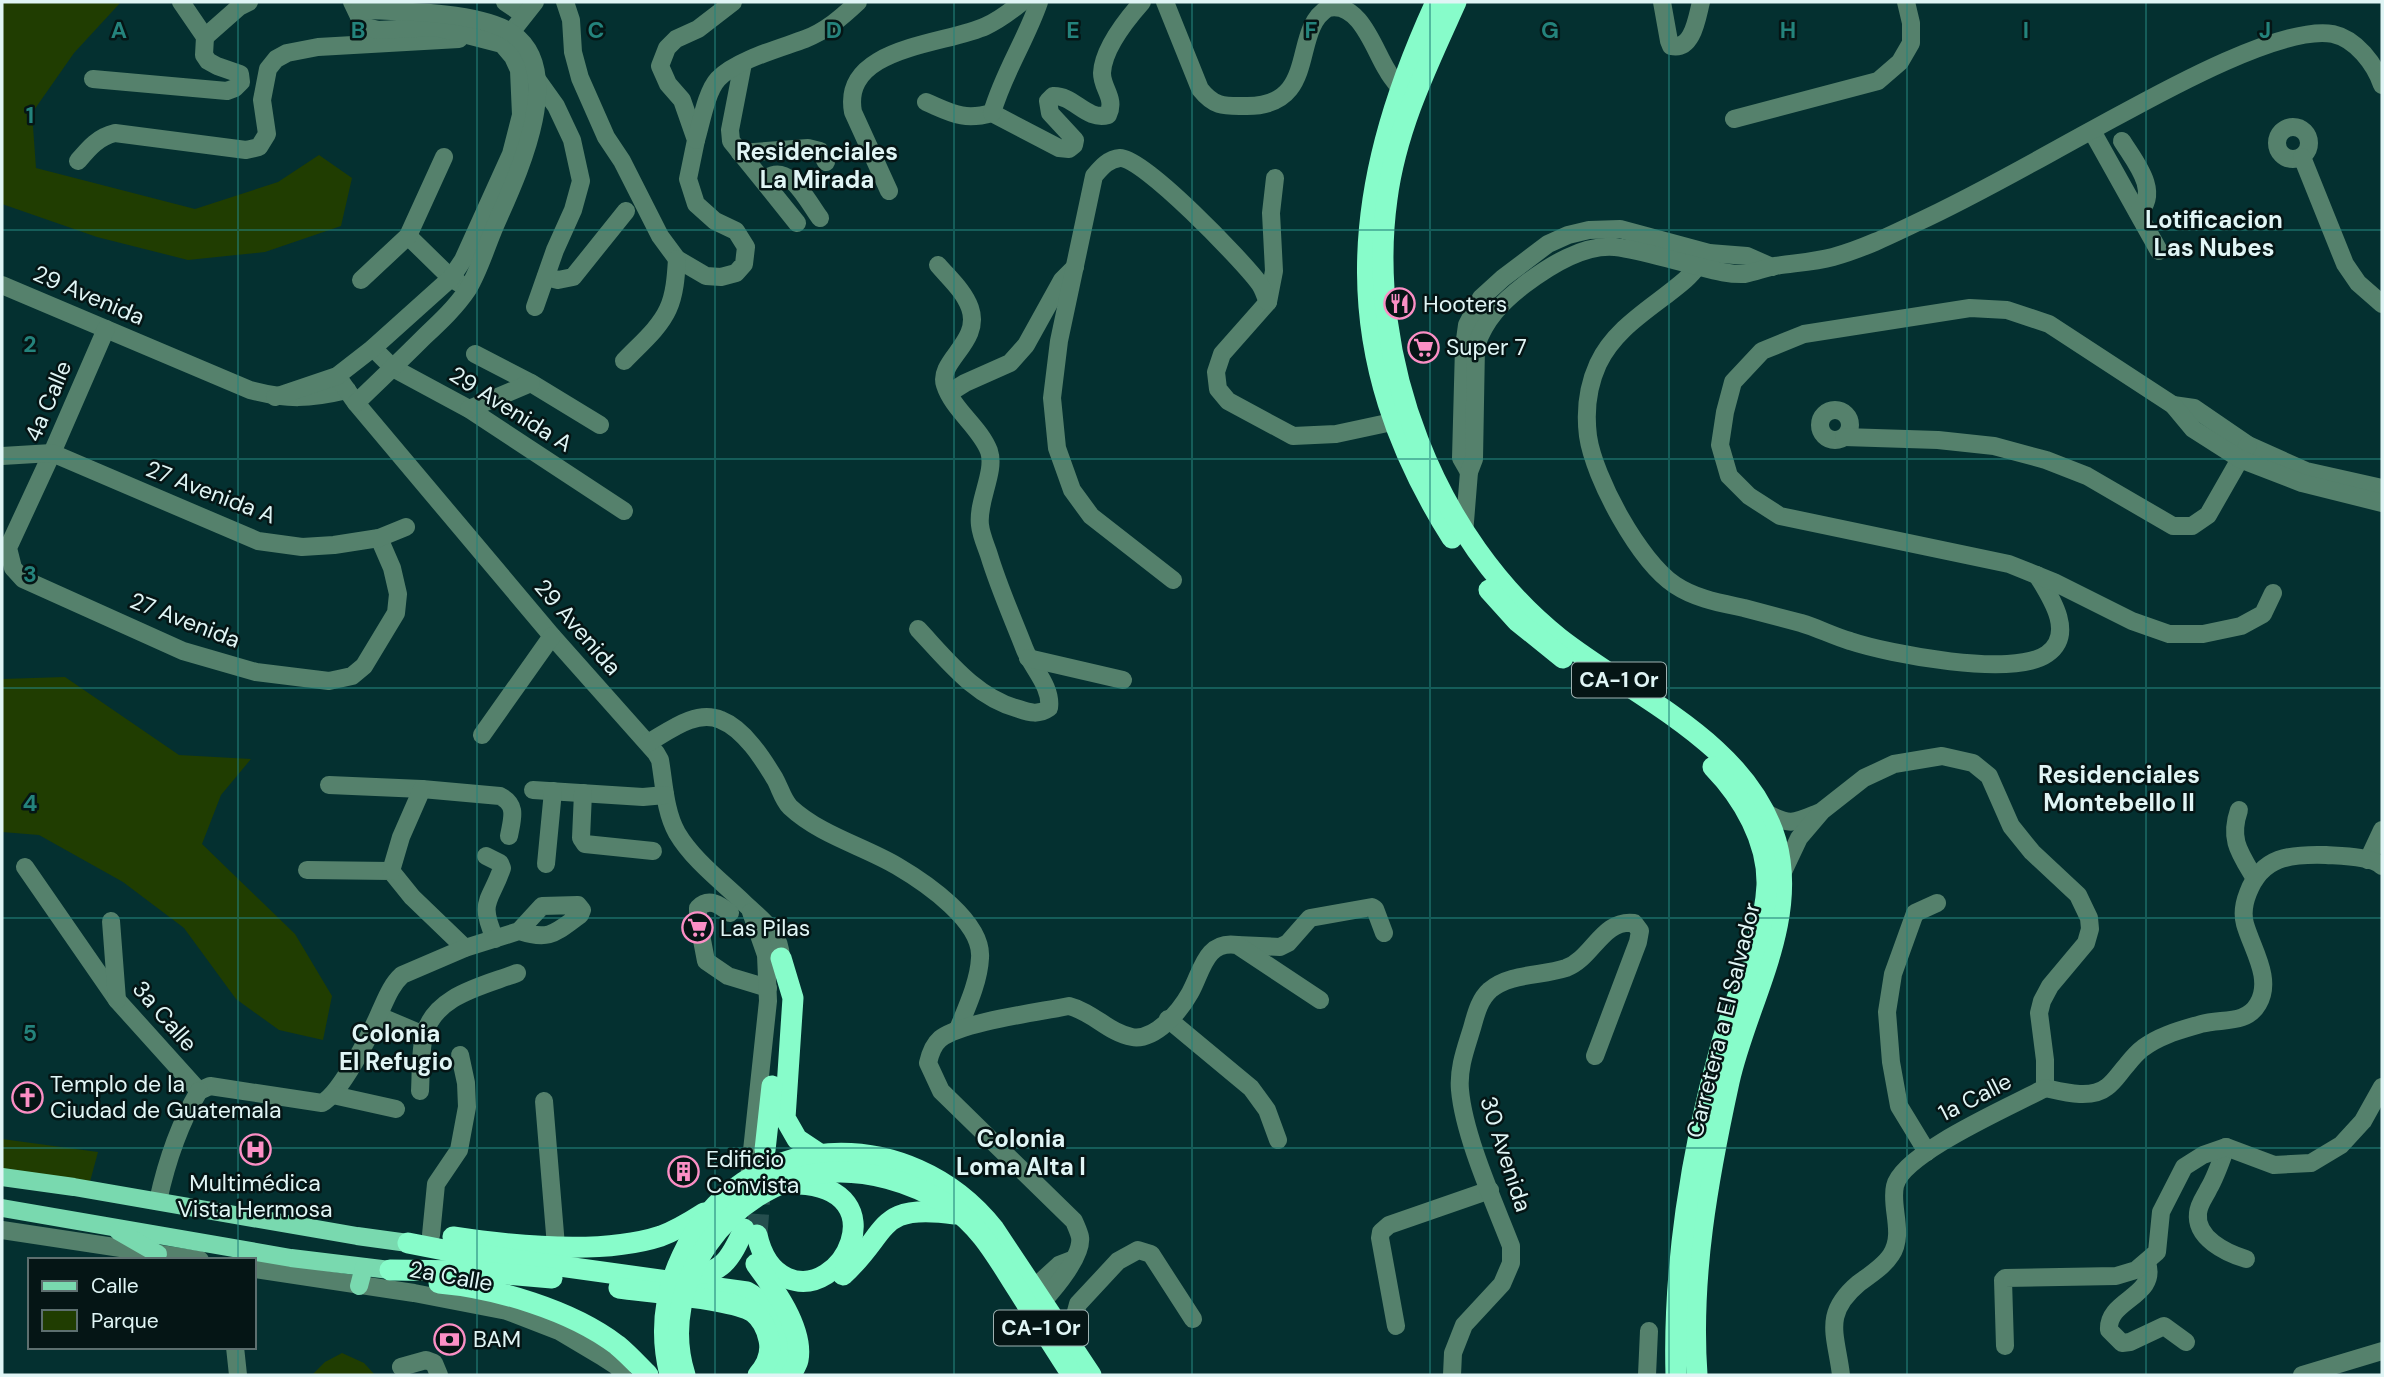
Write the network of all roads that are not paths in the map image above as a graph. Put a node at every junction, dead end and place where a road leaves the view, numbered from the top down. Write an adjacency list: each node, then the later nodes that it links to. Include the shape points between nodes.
1 (181, 2): 18 (street)
2 (249, 2): 18 (street)
3 (505, 2): 17 (street)
4 (565, 2): 46 (street, via 573,52 592,107 655,227)
5 (733, 2): 29 (street, via 698,29 676,39 660,66 682,100)
6 (858, 2): 20 (street, via 839,20 808,38)
7 (1022, 2): 38 (street, via 985,27 884,58 855,82 850,99 853,112)
8 (1039, 2): 26 (street)
9 (1142, 2): 26 (street, via 1113,39 1102,73 1111,101 1108,115 1090,114 1062,96 1048,101 1050,113 1075,140 1069,149)
10 (1165, 2): 24 (street, via 1200,89 1209,101 1222,106 1266,106 1283,96 1297,77 1316,17 1330,6 1346,6 1361,16 1386,70)
11 (1436, 2): 24 (highway, Carretera a El Salvador / CA-1 Or)
12 (1456, 2): 76 (highway, Carretera a El Salvador / CA-1 Or, via 1416,90 1395,156 1384,234 1389,332 1404,398)
13 (1662, 2): 14 (street, via 1669,41 1675,47 1693,33)
14 (1701, 2)
15 (1906, 2): 27 (street, via 1911,43 1900,62 1878,81)
16 (355, 6): 19 (street, via 362,23 378,30 436,27)
17 (530, 8): 19 (street)
18 (205, 37): 22 (street, via 208,61 240,74 241,82 235,88 227,91)
19 (502, 39): 21 (street, via 524,43); 34 (street, via 408,41 287,53 268,69 262,100 267,134 259,147 246,150 115,133 95,141); 51 (street, 29 Avenida, via 519,71 521,115 511,154)
20 (743, 63): 29 (street, via 718,79); 31 (street, via 730,130)
21 (536, 78): 50 (street, via 572,140 581,181); 55 (street, via 533,130 526,154)
22 (93, 79)
23 (2382, 85): 28 (street, via 2367,57 2351,42 2333,34 2308,34 2202,73)
24 (1400, 88): 70 (highway, Carretera a El Salvador / CA-1 Or, via 1379,159 1367,250 1372,330)
25 (926, 102): 26 (street, via 974,118)
26 (992, 113)
27 (1734, 119)
28 (2092, 131): 40 (street); 47 (street, via 1863,248 1744,274 1716,271)
29 (696, 140): 46 (street, via 688,179 696,204 736,231 746,247 744,264 736,273 706,276)
30 (2122, 141): 40 (street, via 2148,189 2145,207)
31 (740, 153): 35 (street, via 808,148 820,152); 37 (street)
32 (444, 157): 43 (street)
33 (2302, 157): 58 (street, via 2345,264)
34 (78, 161)
35 (826, 162)
36 (1275, 178): 57 (street, via 1270,213 1274,271)
37 (764, 180): 41 (street, via 776,174 792,179); 42 (street)
38 (889, 191)
39 (626, 211): 50 (street, via 573,277)
40 (2138, 214): 45 (street)
41 (820, 218)
42 (797, 222)
43 (408, 236): 51 (street); 53 (street)
44 (1640, 243): 47 (street); 52 (street, via 1620,229 1568,235 1548,244); 56 (street, via 1593,249 1557,262)
45 (2158, 251)
46 (677, 259): 64 (street, via 669,309)
47 (1703, 259): 84 (street, via 1687,279 1620,331 1598,364 1588,398 1589,439 1596,466 1633,538 1662,574 1707,600 1798,622 1850,642 1916,657 1985,665 2038,660 2057,640 2056,605)
48 (938, 265): 68 (street, via 960,290 970,309 972,329 946,370 943,382)
49 (1076, 267): 57 (street, via 1094,176 1105,163 1121,158 1134,162 1179,200 1260,284); 68 (street, via 1062,280 1026,345 1010,363); 85 (street, via 1052,398 1057,448 1072,490 1091,516)
50 (545, 277): 59 (street)
51 (451, 278): 55 (street); 62 (street, 29 Avenida)
52 (1503, 278): 56 (street); 60 (street, via 1481,299)
53 (361, 280)
54 (2, 285): 61 (street, 29 Avenida)
55 (468, 288): 65 (street)
56 (1516, 291): 60 (street)
57 (1268, 302): 70 (street, via 1222,354 1216,380 1227,401 1293,436)
58 (2382, 304)
59 (535, 307)
60 (1474, 327): 81 (street, via 1476,346 1470,365 1474,459)
61 (106, 329): 67 (street, 29 Avenida, via 275,397); 74 (street, 4a Calle)
62 (373, 348): 65 (street, 29 Avenida A); 67 (street, 29 Avenida)
63 (475, 354): 66 (street)
64 (624, 361)
65 (393, 368): 67 (street); 69 (street, 29 Avenida A)
66 (531, 383): 69 (street); 71 (street)
67 (347, 390): 88 (street, 29 Avenida)
68 (949, 393): 89 (street, via 988,449 991,463 980,525)
69 (469, 409): 79 (street, 29 Avenida A)
70 (1392, 422): 76 (highway, via 1407,425); 196 (highway, Carretera a El Salvador / CA-1 Or, via 1429,502 1495,597 1548,647 1704,757 1746,809 1765,862 1767,884 1759,936 1715,1067 1692,1180 1675,1317)
71 (600, 425)
72 (1844, 437): 73 (street, via 1994,446 2046,460 2087,476 2173,526 2192,526 2208,515)
73 (2244, 452): 77 (street); 78 (street, via 2302,483); 84 (street, via 2194,408 2173,405 2049,324 2007,310 1970,308 1804,334 1762,351 1733,382 1720,446 1729,476 1780,516 1948,549)
74 (52, 453): 75 (street, 27 Avenida A); 82 (street, 27 Avenida A, via 258,541 302,547); 83 (street, 4a Calle, via 8,548)
75 (2, 456)
76 (1431, 472): 81 (highway, Carretera a El Salvador / CA-1 Or)
77 (2382, 488)
78 (2382, 503)
79 (624, 511)
80 (406, 527): 82 (street, 27 Avenida A)
81 (1464, 534): 101 (highway, Carretera a El Salvador / CA-1 Or, via 1529,611 1559,638 1707,743 1732,766)
82 (379, 538): 83 (street, 27 Avenida, via 398,594 396,613 364,666 352,676 329,681 256,672 183,651 23,579)
83 (13, 568)
84 (2037, 575): 86 (street, via 2149,628 2185,636 2223,631 2257,619 2267,610)
85 (1173, 580)
86 (2273, 593)
87 (918, 629): 89 (street, via 963,677 1000,705 1043,713 1049,708 1049,694)
88 (552, 636): 91 (street); 92 (street, 29 Avenida)
89 (1028, 658): 90 (street)
90 (1123, 680)
91 (482, 736)
92 (648, 743): 98 (street, 29 Avenida, via 660,760); 127 (street, via 690,719 720,719 744,737 792,809 832,835 898,867 953,907 979,941 980,958)
93 (329, 785): 94 (street)
94 (422, 789): 103 (street, via 505,798 513,810); 110 (street)
95 (533, 790): 96 (street)
96 (554, 791): 97 (street); 107 (street)
97 (583, 793): 98 (street); 104 (street, via 581,838 585,845)
98 (666, 794): 114 (street, 29 Avenida, via 672,822 685,844)
99 (2239, 810): 112 (street, via 2234,838)
100 (1822, 811): 101 (street, via 1783,822); 111 (street, via 1799,838); 132 (street, via 1864,778 1894,764 1942,756 1973,763 1989,776 2011,826 2078,895 2091,929 2086,943 2042,1001)
101 (1766, 813): 111 (highway, Carretera a El Salvador / CA-1 Or)
102 (2382, 830): 106 (street)
103 (509, 836)
104 (653, 851)
105 (486, 856): 118 (street, via 502,868 485,907)
106 (2375, 863): 112 (street, via 2327,855 2291,856 2271,862)
107 (546, 864)
108 (25, 867): 123 (street, 3a Calle)
109 (307, 870): 110 (street)
110 (391, 871): 120 (street)
111 (1783, 874): 197 (highway, Carretera a El Salvador / CA-1 Or, via 1779,919 1730,1079 1710,1183 1696,1286)
112 (2254, 877): 132 (street, via 2244,903 2244,921 2265,990 2257,1007 2239,1020 2210,1021 2157,1040 2141,1049 2106,1089 2069,1093)
113 (1937, 903): 141 (street, via 1915,913 1893,974 1887,1012 1899,1106)
114 (747, 906): 122 (street, 29 Avenida, via 763,918 778,940); 122 (street, via 730,913 711,902 698,908 706,961 728,976)
115 (111, 921): 123 (street)
116 (519, 931): 118 (street)
117 (1384, 933): 119 (street, via 1372,908 1310,918 1280,947)
118 (495, 939): 120 (street)
119 (1237, 945): 124 (street); 126 (street, via 1222,945 1205,958 1186,1000)
120 (465, 948): 125 (street, via 401,975)
121 (517, 973): 128 (street, via 443,1004)
122 (772, 974): 140 (highway, via 781,1006); 142 (highway, via 793,998 785,1118 797,1139); 152 (street, 29 Avenida)
123 (117, 1000): 133 (street, 3a Calle)
124 (1320, 1000)
125 (379, 1016): 128 (street); 135 (street)
126 (1168, 1019): 127 (street, via 1154,1033 1133,1037 1069,1006); 138 (street, via 1251,1088 1267,1110)
127 (958, 1029): 171 (street, via 932,1050 928,1063 935,1082 1074,1221 1081,1239 1068,1273)
128 (424, 1035): 134 (street)
129 (460, 1055): 153 (street, via 467,1107 459,1150 436,1184)
130 (1595, 1056): 145 (street, 30 Avenida, via 1638,942 1640,931 1634,923 1615,925 1570,967 1506,981 1490,990 1479,1004 1462,1061 1460,1089 1465,1121)
131 (2382, 1087): 139 (street, via 2363,1121 2341,1145 2311,1163 2274,1165)
132 (2045, 1088): 141 (street, 1a Calle)
133 (199, 1091): 135 (street, via 210,1086); 146 (street)
134 (420, 1091)
135 (328, 1099): 137 (street)
136 (544, 1101): 157 (street)
137 (396, 1109)
138 (1278, 1140)
139 (2226, 1147): 162 (street, via 2197,1216 2209,1239 2227,1254); 164 (street, via 2185,1167 2161,1212 2157,1252)
140 (765, 1150)
141 (1927, 1152): 198 (street, 1a Calle, via 1903,1170 1895,1186 1897,1235 1892,1254 1845,1295 1834,1314)
142 (821, 1155): 147 (highway, CA-1 Or, via 776,1164 749,1178); 171 (highway, CA-1 Or, via 878,1157 939,1179 985,1217)
143 (2, 1177): 146 (main road)
144 (786, 1184): 149 (highway, CA-1 Or, via 821,1173 875,1176 928,1192); 152 (highway, via 822,1187 844,1200 854,1223 846,1253 820,1278 798,1281 781,1275 768,1263); 158 (highway, CA-1 Or, via 747,1204)
145 (1490, 1190): 174 (street, via 1389,1225 1381,1232); 194 (street, 30 Avenida, via 1511,1246 1511,1263 1502,1284 1464,1325 1453,1353)
146 (158, 1201): 154 (main road)
147 (717, 1205): 157 (highway, via 659,1236 615,1244); 158 (highway, CA-1 Or, via 704,1218)
148 (2, 1208): 150 (main road)
149 (963, 1215): 169 (highway, via 925,1210 900,1214 881,1228 842,1277 810,1291 785,1287); 192 (highway, CA-1 Or, via 993,1251)
150 (106, 1224): 159 (main road); 161 (main road)
151 (2, 1230): 159 (street)
152 (750, 1232): 168 (highway, via 710,1273 647,1267); 169 (highway, via 748,1248)
153 (431, 1234): 156 (highway); 157 (highway)
154 (357, 1236): 155 (main road); 165 (main road, via 370,1249)
155 (385, 1240): 156 (main road); 167 (main road, via 380,1253)
156 (408, 1243): 168 (highway)
157 (556, 1246)
158 (692, 1252): 173 (highway, CA-1 Or, via 669,1292)
159 (158, 1254): 160 (street)
160 (186, 1258)
161 (291, 1258): 163 (main road); 165 (main road)
162 (2246, 1259)
163 (256, 1260)
164 (2147, 1263): 177 (street, via 2148,1281 2113,1315 2109,1330 2122,1343 2164,1326); 178 (street, via 2116,1276 2005,1278)
165 (360, 1267): 167 (main road); 170 (main road)
166 (256, 1269): 170 (street, 2a Calle)
167 (387, 1270): 182 (highway, via 415,1280 510,1296 559,1314 616,1345); 189 (highway, via 469,1271 565,1280 745,1308 761,1321 770,1342 768,1360)
168 (600, 1271): 190 (highway, via 736,1290 755,1297 777,1318 783,1334 784,1349)
169 (763, 1272): 191 (highway, via 789,1314 796,1336 798,1360)
170 (359, 1286): 182 (street, 2a Calle, via 468,1303 537,1321)
171 (1039, 1294): 176 (highway, CA-1 Or)
172 (1193, 1319): 176 (street, via 1151,1255 1138,1250 1118,1261 1078,1304)
173 (674, 1325): 186 (highway, CA-1 Or, via 665,1348); 187 (highway, CA-1 Or); 188 (highway)
174 (1396, 1326)
175 (1649, 1331): 195 (street)
176 (1069, 1341): 193 (highway, CA-1 Or)
177 (2186, 1342)
178 (2005, 1346)
179 (235, 1349): 183 (street)
180 (2382, 1351): 199 (street)
181 (401, 1367): 184 (street, via 426,1360 434,1363)
182 (631, 1370): 185 (highway)
183 (238, 1375)
184 (439, 1375)
185 (648, 1375)
186 (670, 1375)
187 (685, 1375)
188 (698, 1375)
189 (758, 1375)
190 (776, 1375)
191 (791, 1375)
192 (1072, 1375)
193 (1091, 1375)
194 (1452, 1375)
195 (1647, 1375)
196 (1676, 1375)
197 (1697, 1375)
198 (1841, 1375)
199 (2302, 1375)

